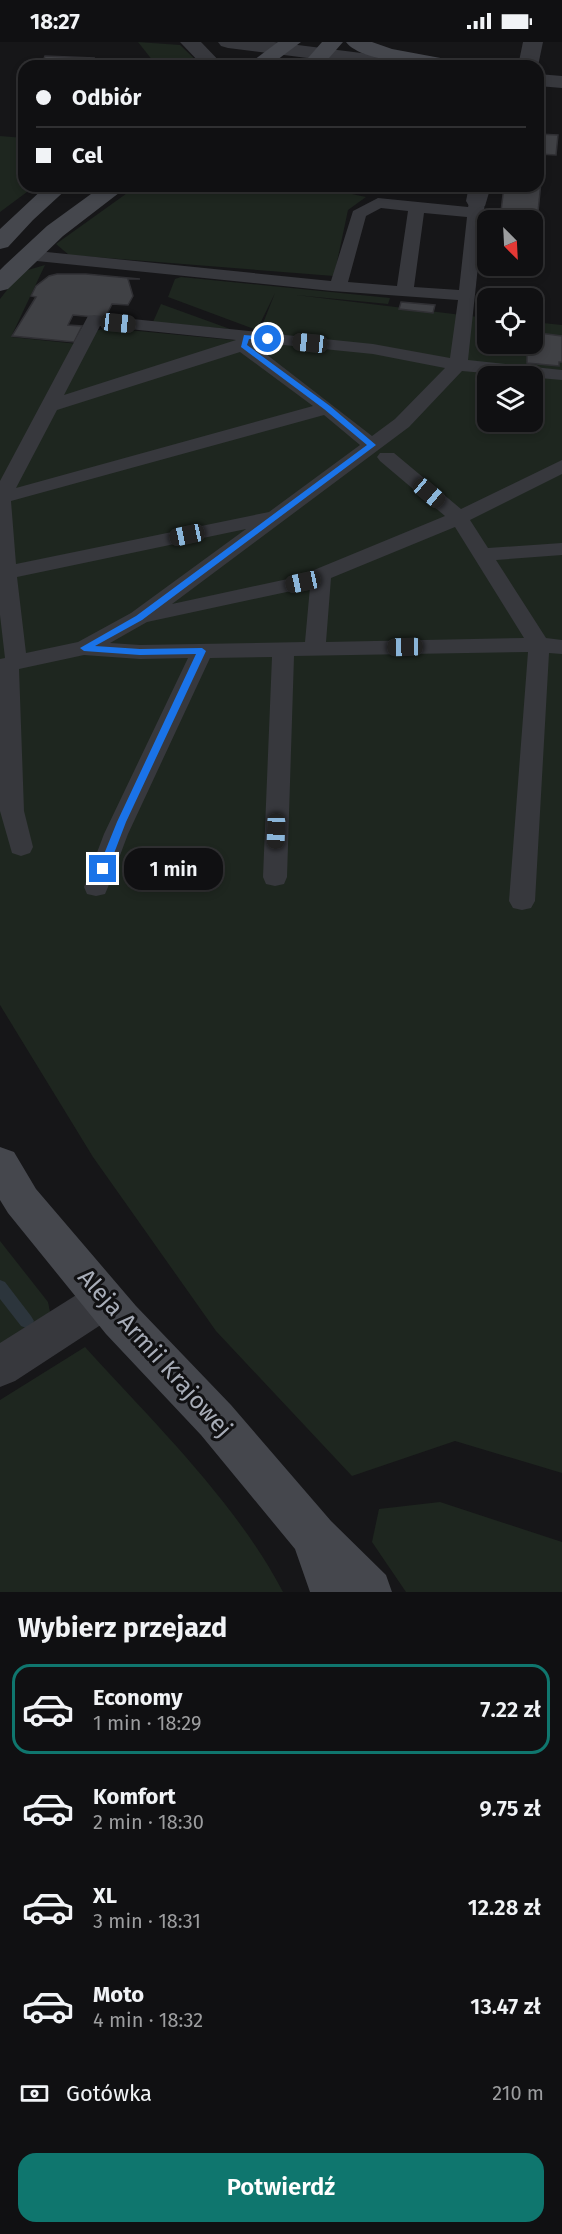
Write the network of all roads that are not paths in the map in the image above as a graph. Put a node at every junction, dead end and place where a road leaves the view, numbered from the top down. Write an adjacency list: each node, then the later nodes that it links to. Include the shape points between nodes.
1 (190, 42): 7 (street)
2 (228, 42): 5 (street)
3 (356, 42): 10 (main road, via 389,54)
4 (533, 42): 11 (street)
5 (286, 45): 6 (street); 8 (main road)
6 (323, 54): 9 (street)
7 (208, 60)
8 (265, 60)
9 (370, 60)
10 (432, 60)
11 (529, 60)
12 (544, 80): 13 (street)
13 (562, 82)
14 (52, 192): 18 (main road)
15 (107, 192): 19 (main road)
16 (478, 200): 17 (lane); 23 (lane)
17 (417, 207): 21 (lane, via 378,202 359,214); 22 (lane)
18 (0, 242)
19 (27, 255): 20 (main road); 21 (lane)
20 (0, 284)
21 (338, 286): 22 (lane)
22 (405, 290): 23 (lane)
23 (466, 296): 25 (lane)
24 (245, 341): 25 (lane, via 373,349); 27 (lane); 27 (lane, via 94,320); 28 (lane)
25 (458, 365): 26 (lane); 29 (lane)
26 (562, 375)
27 (49, 406): 31 (lane)
28 (327, 408): 29 (lane); 31 (lane)
29 (379, 451): 32 (lane); 33 (lane)
30 (562, 466): 33 (lane)
31 (1, 498): 36 (lane)
32 (277, 517): 36 (lane); 38 (lane)
33 (459, 518): 35 (lane); 37 (lane)
34 (562, 549): 35 (lane)
35 (482, 555): 39 (lane)
36 (6, 573): 44 (lane)
37 (321, 575): 38 (lane); 41 (lane)
38 (139, 618): 40 (lane)
39 (551, 646): 41 (lane); 48 (lane)
40 (84, 648): 43 (lane); 44 (lane)
41 (315, 649): 42 (lane)
42 (283, 650): 43 (lane); 46 (lane)
43 (202, 651): 47 (lane, via 119,828)
44 (8, 664): 45 (lane, via 12,811)
45 (21, 847)
46 (275, 877)
47 (96, 887)
48 (522, 901)
49 (0, 1164): 50 (main road, Aleja Armii Krajowej, via 22,1201)
50 (104, 1300): 51 (street); 52 (main road, Aleja Armii Krajowej, via 216,1420)
51 (0, 1367)
52 (315, 1537): 53 (main road, Aleja Armii Krajowej); 54 (main road, Aleja Armii Krajowej)
53 (333, 1592)
54 (369, 1592)

